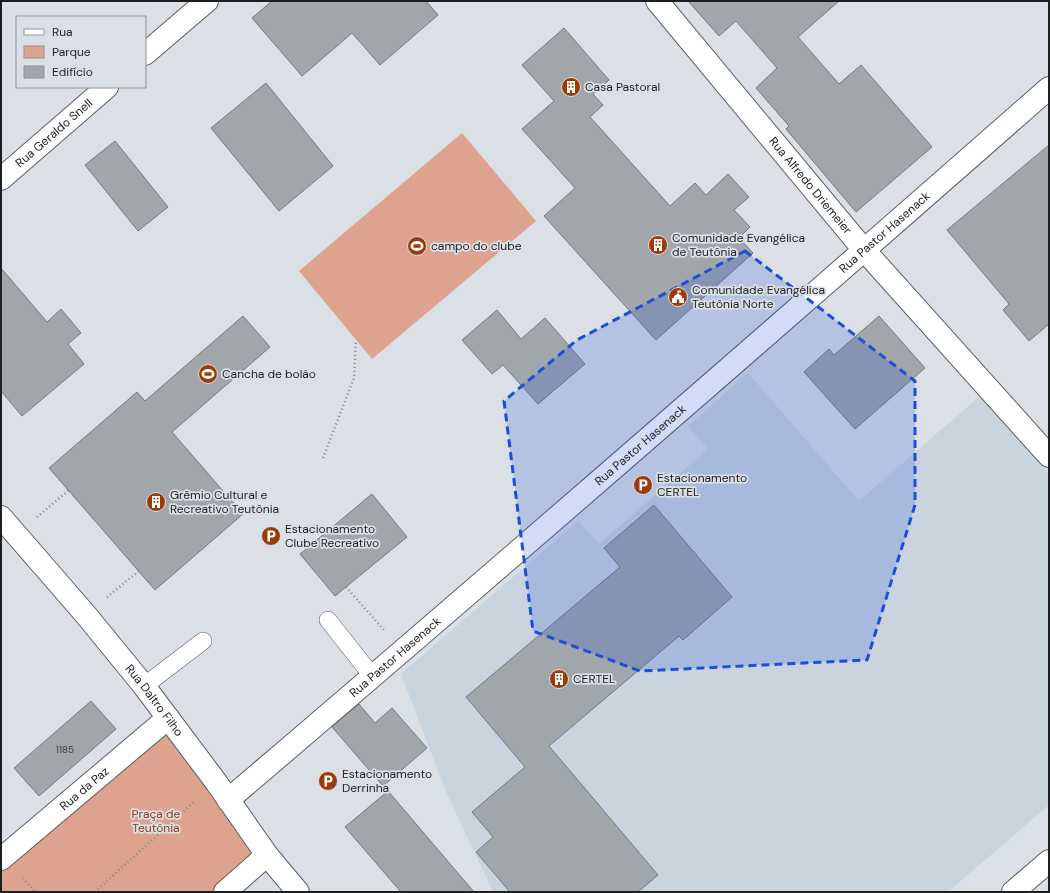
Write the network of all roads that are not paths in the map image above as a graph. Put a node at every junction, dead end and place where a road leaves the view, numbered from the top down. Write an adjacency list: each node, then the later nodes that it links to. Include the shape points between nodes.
1 (207, 1): 3 (street)
2 (657, 1): 7 (street, Rua Alfredo Driemeier)
3 (146, 53)
4 (106, 88): 6 (street, Rua Geraldo Snell)
5 (1049, 88): 7 (street, Rua Pastor Hasenack)
6 (1, 179)
7 (864, 250): 8 (street, Rua Alfredo Driemeier); 12 (street, Rua Pastor Hasenack)
8 (1049, 456)
9 (1, 517): 13 (street, Rua Daltro Filho)
10 (328, 620): 12 (lane)
11 (203, 641): 13 (lane)
12 (373, 677): 15 (street, Rua Pastor Hasenack)
13 (144, 686): 14 (street, Rua Daltro Filho)
14 (168, 718): 15 (street, Rua Daltro Filho); 17 (street, Rua da Paz)
15 (228, 800): 16 (street, Rua Daltro Filho)
16 (266, 855): 19 (street); 20 (street, Rua Daltro Filho)
17 (1, 859)
18 (1049, 861): 21 (street)
19 (225, 892)
20 (298, 892)
21 (1013, 892)

